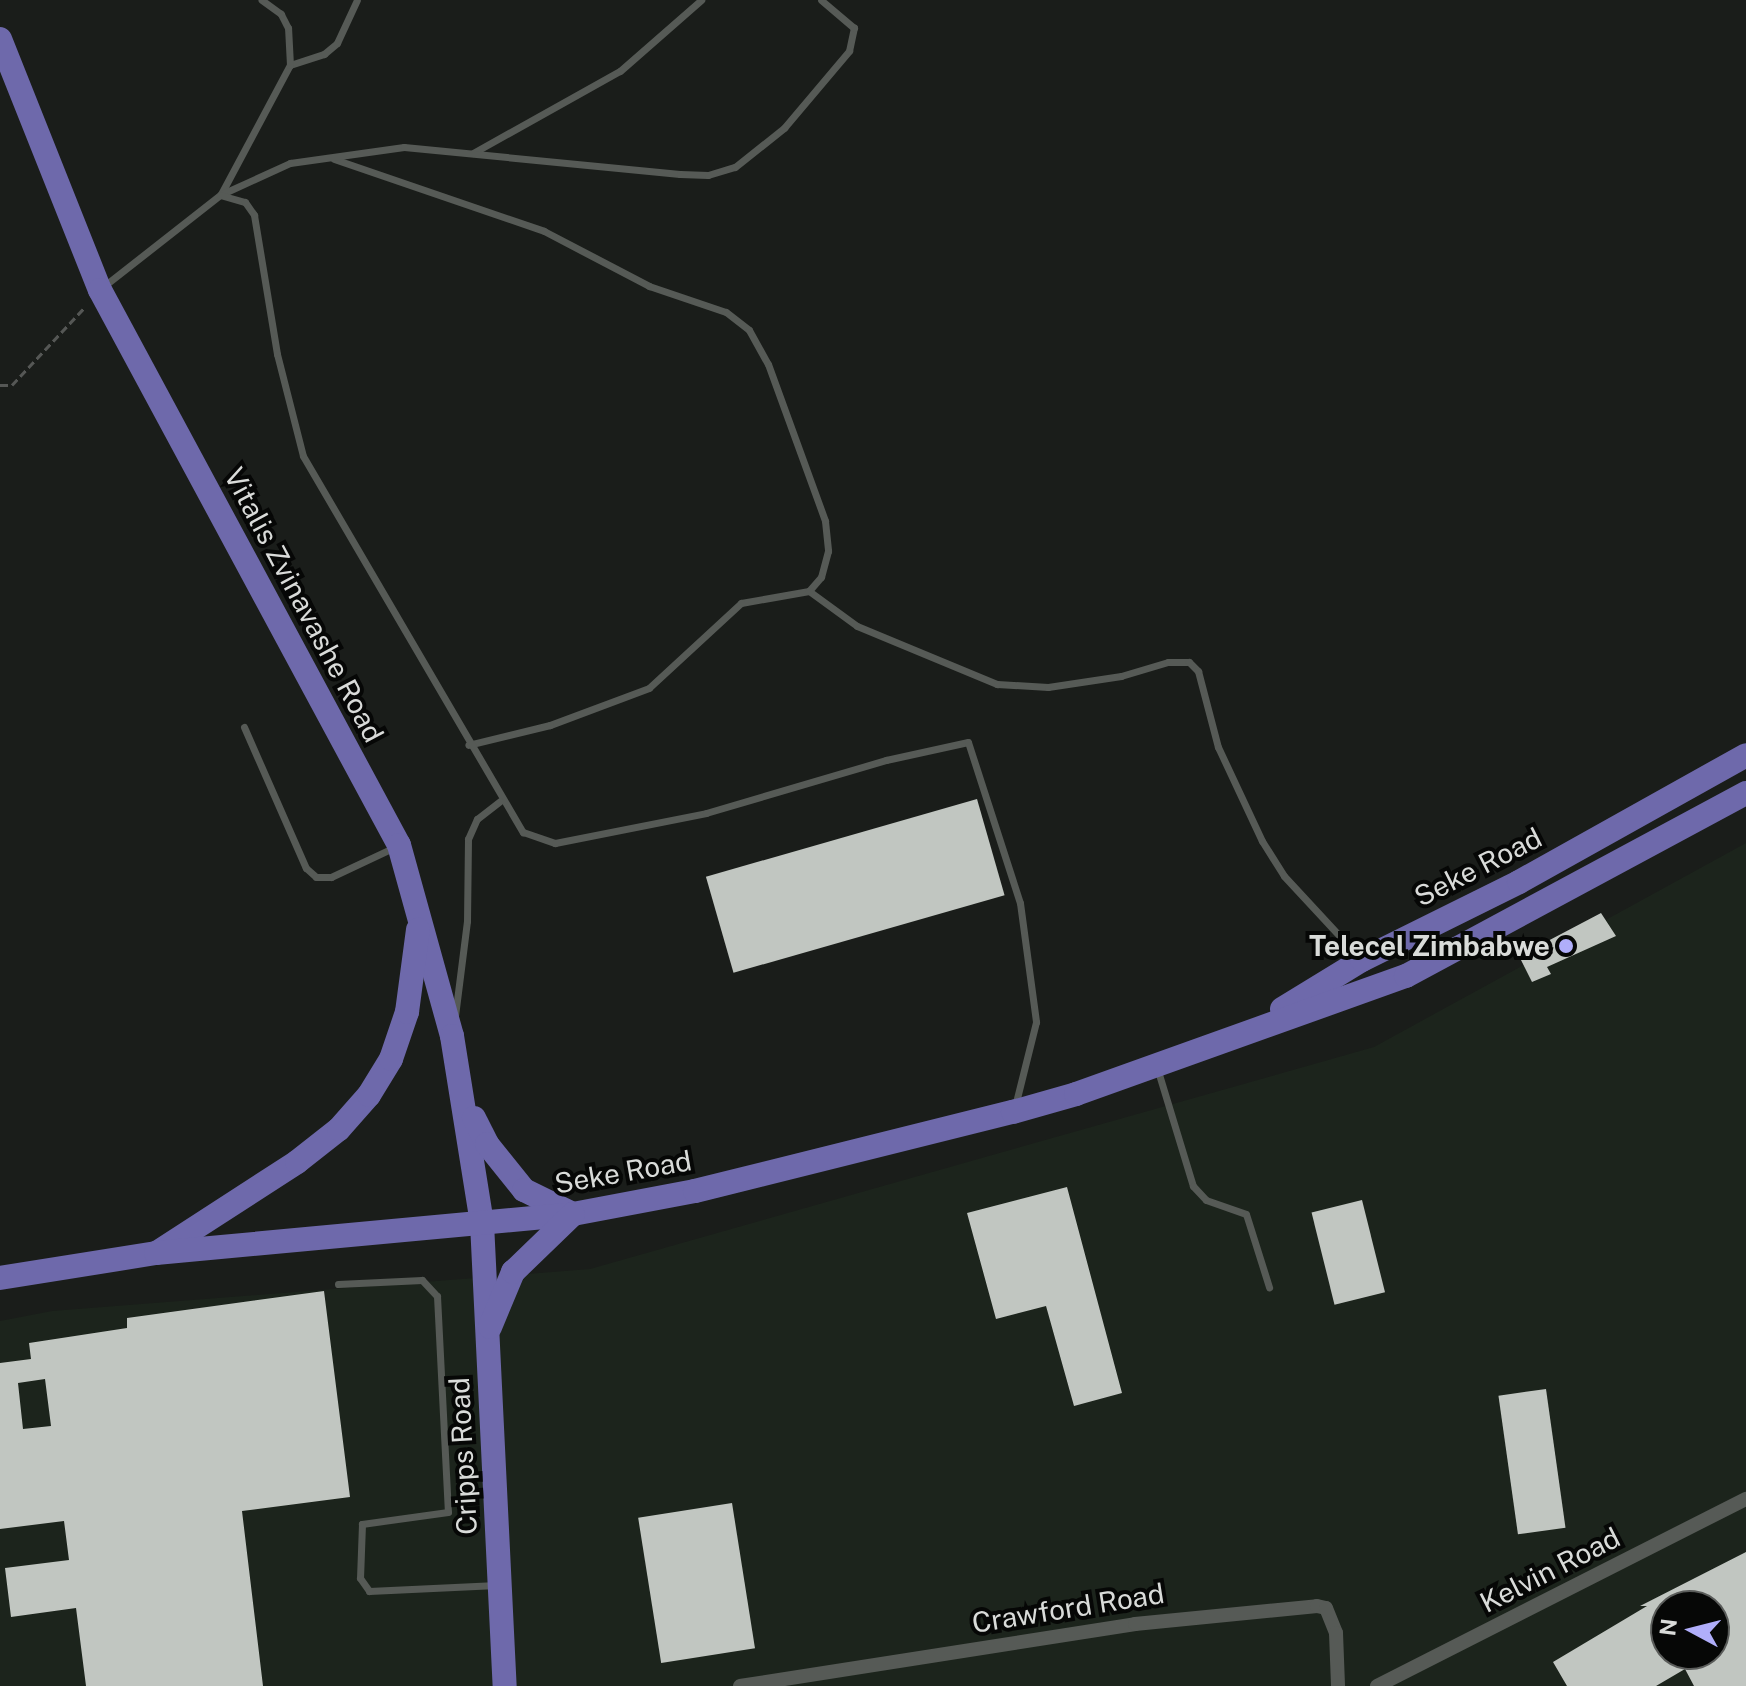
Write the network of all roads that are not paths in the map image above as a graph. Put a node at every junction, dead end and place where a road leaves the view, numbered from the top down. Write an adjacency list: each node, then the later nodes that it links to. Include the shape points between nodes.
1 (262, 0): 6 (lane, via 281,14 288,28)
2 (357, 0): 6 (lane, via 337,43 324,54)
3 (701, 0): 7 (lane, via 620,71)
4 (821, 0): 7 (lane, via 854,28 849,51 784,128 735,167 708,175 680,174)
5 (0, 39): 10 (main road, Vitalis Zvinavashe Road)
6 (290, 65): 9 (lane)
7 (471, 154): 8 (lane, via 404,147)
8 (334, 159): 9 (lane, via 290,163); 11 (lane, via 544,231 649,286 726,312 749,330 768,364 825,521 828,551 821,577)
9 (220, 195): 10 (lane); 13 (lane, via 245,202 254,215 277,354 303,456)
10 (100, 290): 17 (main road, Vitalis Zvinavashe Road)
11 (809, 591): 13 (lane, via 741,603 649,688 550,725); 19 (lane, via 857,626 997,684 1048,687 1189,662 1198,671 1218,747 1262,841 1284,876)
12 (244, 727): 17 (lane, via 306,868 316,877 331,877)
13 (468, 745): 16 (lane)
14 (1746, 755): 19 (main road, Seke Road, via 1519,882)
15 (1746, 793): 21 (main road, Seke Road, via 1406,976)
16 (500, 801): 20 (lane, via 477,819 468,839 465,947); 24 (lane, via 523,832 555,843 706,813 886,760 968,742 1020,903 1036,1022)
17 (399, 845): 18 (main road, Vitalis Zvinavashe Road)
18 (420, 916): 20 (main road, Vitalis Zvinavashe Road); 27 (main road, via 407,1012 391,1059 369,1095 297,1162)
19 (1362, 960): 21 (main road, Seke Road)
20 (452, 1036): 23 (main road, Vitalis Zvinavashe Road)
21 (1239, 1036): 22 (main road, Seke Road)
22 (1157, 1065): 24 (main road, Seke Road); 30 (lane, via 1193,1186 1206,1200 1246,1214)
23 (465, 1101): 25 (main road, via 524,1190); 26 (main road, Vitalis Zvinavashe Road)
24 (1013, 1112): 25 (main road, Seke Road, via 695,1191)
25 (573, 1214): 26 (main road, Seke Road); 31 (main road, via 513,1272)
26 (482, 1223): 27 (main road, Seke Road); 31 (main road, Cripps Road)
27 (156, 1253): 28 (main road, Seke Road)
28 (0, 1278)
29 (338, 1284): 33 (lane, via 422,1280 437,1296 448,1512 362,1524 360,1578 369,1591)
30 (1269, 1287)
31 (488, 1333): 33 (main road, Cripps Road)
32 (1746, 1499): 37 (street, Kelvin Road)
33 (499, 1585): 34 (main road, Cripps Road)
34 (505, 1686)
35 (740, 1686): 36 (street, Crawford Road, via 1135,1624 1317,1606 1326,1608 1336,1633)
36 (1338, 1686)
37 (1377, 1686)

